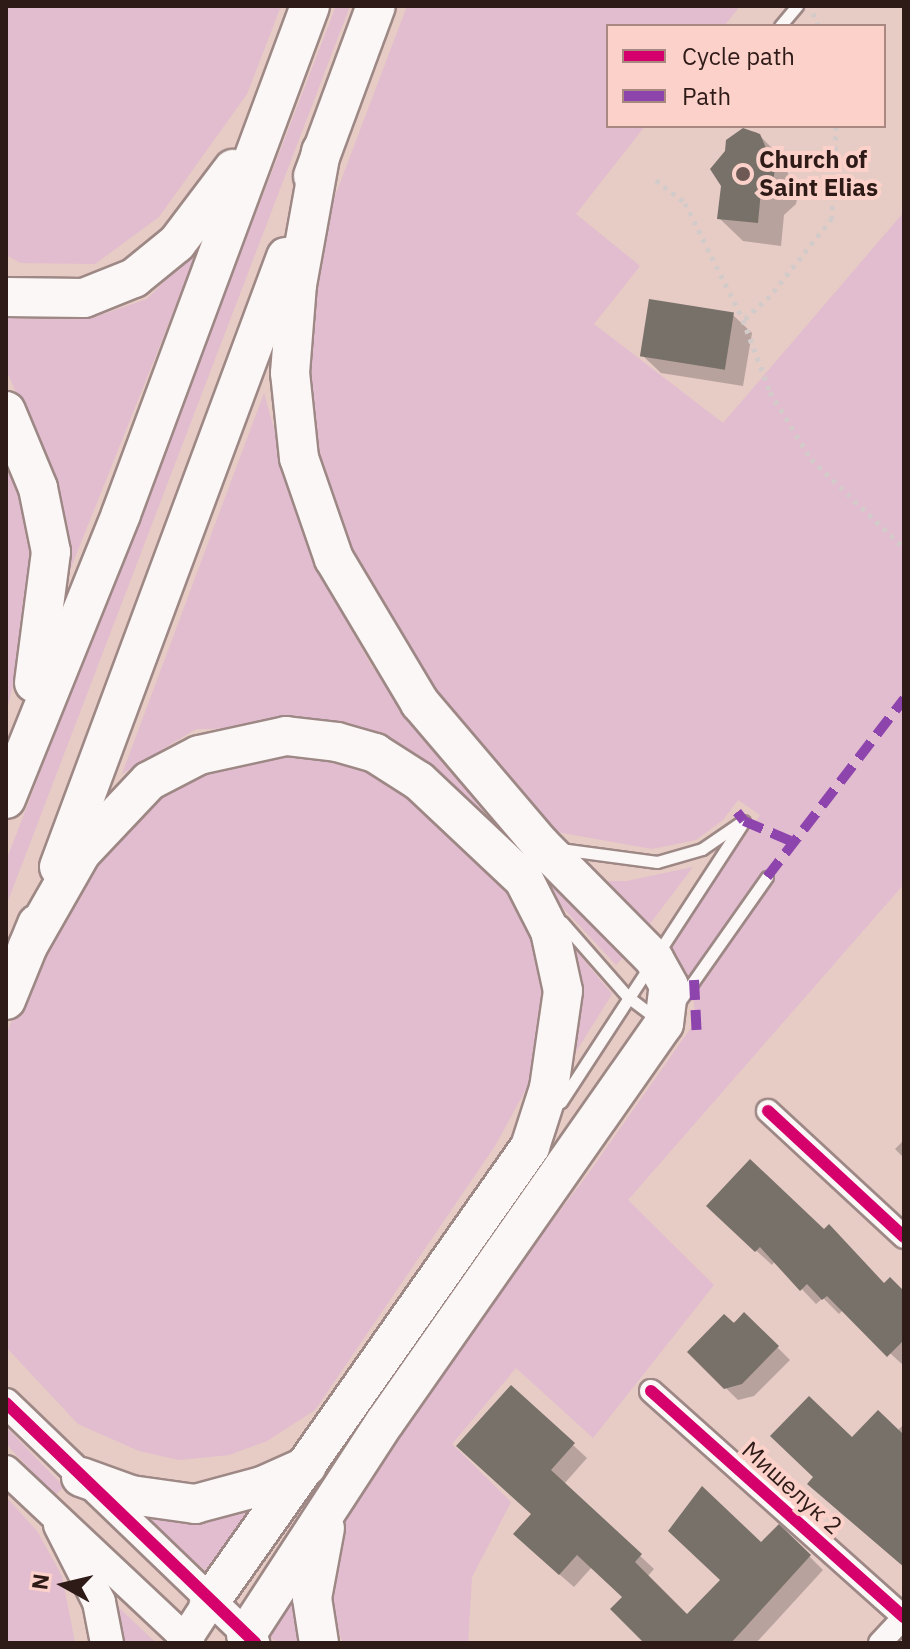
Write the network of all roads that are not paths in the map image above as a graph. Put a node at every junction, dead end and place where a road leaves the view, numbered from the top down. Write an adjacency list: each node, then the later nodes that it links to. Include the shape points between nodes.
1 (310, 6): 5 (highway)
2 (376, 6): 6 (highway)
3 (797, 6): 4 (lane)
4 (782, 24)
5 (289, 60): 7 (highway, via 228,178 200,218 155,262 122,285 84,298); 9 (highway, via 121,514)
6 (321, 151): 10 (highway, via 297,285 290,373 299,458 334,559 381,644 420,703); 13 (highway, via 278,282)
7 (6, 297)
8 (6, 411): 9 (highway, via 38,488 51,552 43,644)
9 (9, 790)
10 (541, 845): 14 (highway); 14 (lane, via 657,862 702,849 744,821)
11 (767, 877): 17 (lane)
12 (524, 880): 13 (highway, via 419,781 375,753 286,736 199,755 149,781 81,853); 15 (lane); 19 (highway, via 550,931 563,991 549,1088)
13 (28, 946): 16 (highway)
14 (654, 959): 15 (lane); 17 (highway, via 669,986)
15 (628, 997): 17 (lane); 19 (lane)
16 (6, 1000)
17 (664, 1024): 26 (highway)
18 (768, 1111): 20 (street)
19 (530, 1147): 23 (highway)
20 (904, 1237)
21 (651, 1391): 29 (street, Мишелук 2)
22 (6, 1403): 25 (street)
23 (307, 1466): 25 (highway, via 262,1486 195,1504 131,1495); 28 (highway)
24 (6, 1470): 27 (street)
25 (81, 1477): 28 (street)
26 (331, 1504): 30 (highway); 33 (highway, via 312,1598)
27 (60, 1525): 31 (street); 32 (main road, via 99,1602)
28 (209, 1603): 30 (street); 31 (main road)
29 (904, 1617): 34 (street)
30 (247, 1640)
31 (186, 1642)
32 (107, 1643)
33 (319, 1643)
34 (880, 1643)

